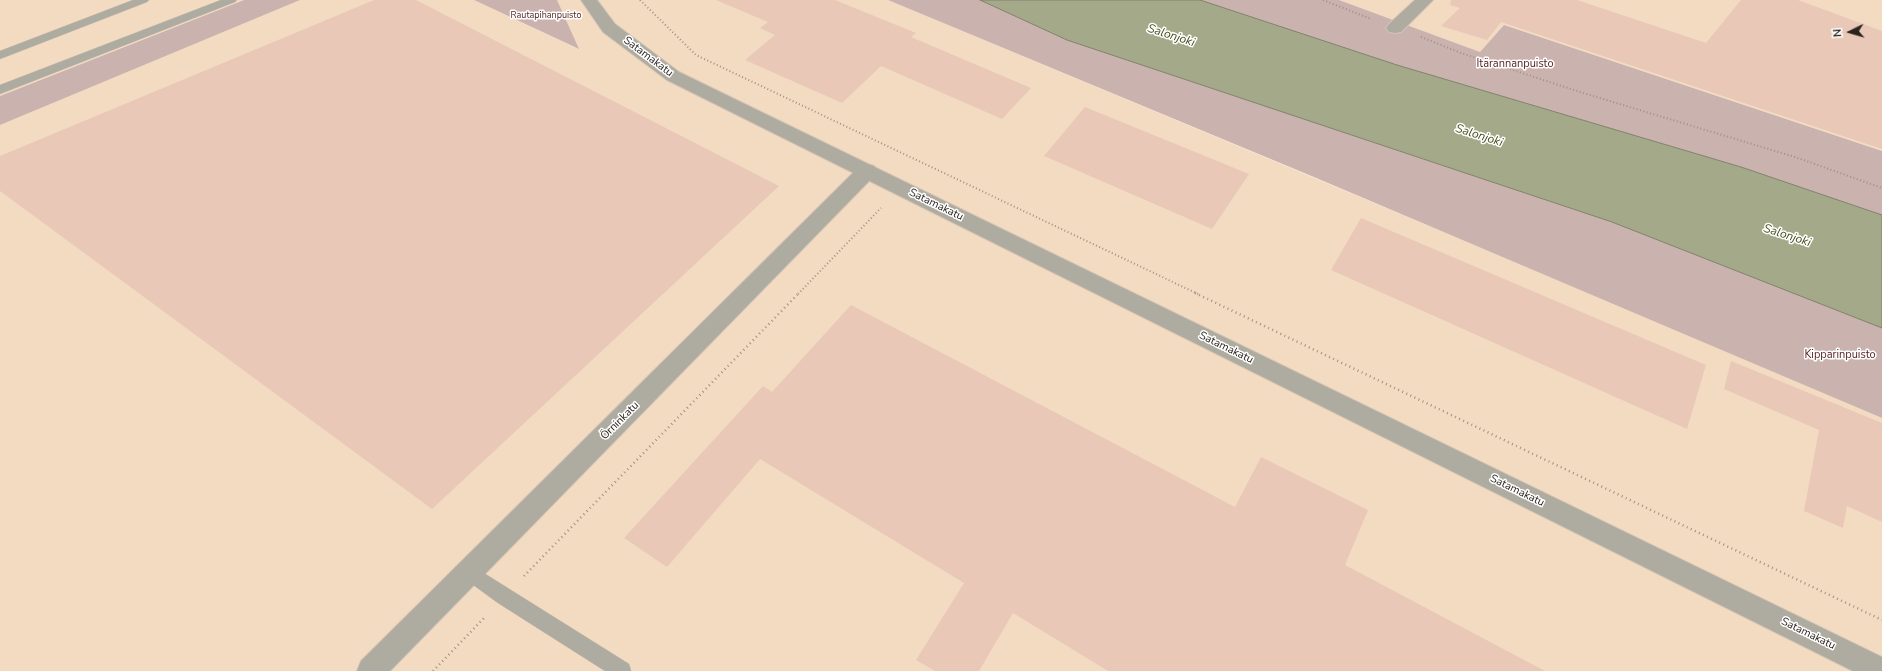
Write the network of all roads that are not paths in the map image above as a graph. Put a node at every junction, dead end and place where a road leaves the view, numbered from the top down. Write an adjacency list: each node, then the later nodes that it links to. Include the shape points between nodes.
1 (143, 0): 6 (lane)
2 (231, 0): 7 (lane)
3 (589, 0): 8 (street, Satamakatu, via 610,28 673,76)
4 (1424, 0): 5 (street)
5 (1395, 28)
6 (0, 55)
7 (0, 90)
8 (867, 170): 9 (street, Örninkatu); 12 (street, Satamakatu)
9 (470, 573): 10 (street, Örninkatu); 11 (lane)
10 (371, 671)
11 (622, 671)
12 (1882, 671)

